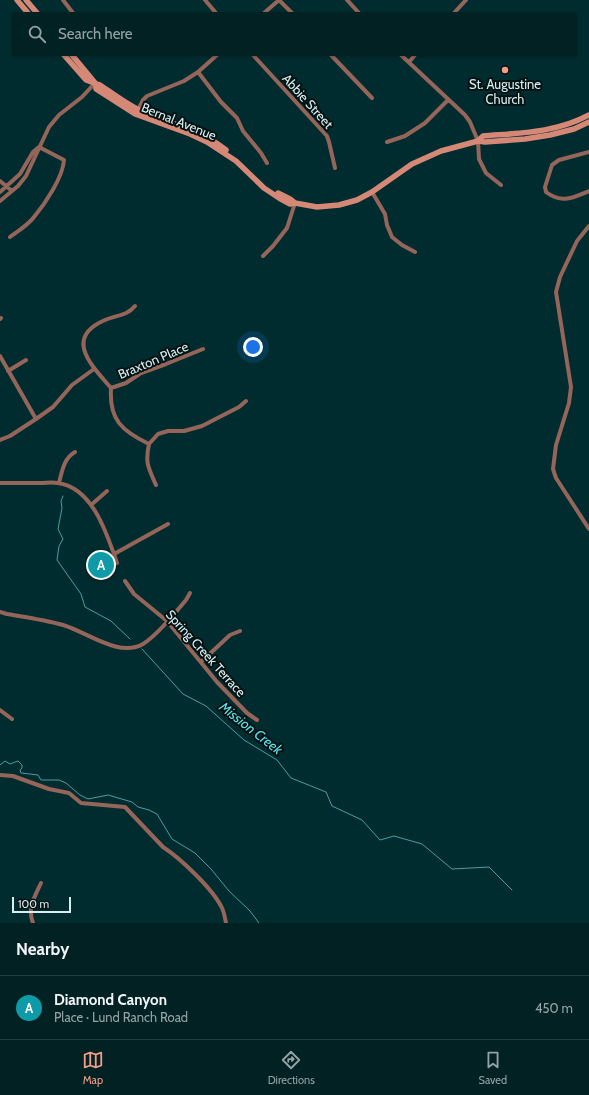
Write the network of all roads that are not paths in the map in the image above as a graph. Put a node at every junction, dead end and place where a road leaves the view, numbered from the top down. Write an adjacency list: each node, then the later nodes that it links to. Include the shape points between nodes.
1 (26, 0): 9 (main road)
2 (63, 0): 10 (street)
3 (205, 0): 11 (street)
4 (279, 0): 12 (street); 13 (street)
5 (347, 0): 14 (street)
6 (466, 0): 15 (street)
7 (19, 1): 8 (main road)
8 (27, 12)
9 (36, 12)
10 (72, 12)
11 (215, 12)
12 (265, 12)
13 (291, 12)
14 (358, 12)
15 (455, 12)
16 (65, 56): 25 (main road, Bernal Avenue, via 86,80)
17 (73, 56): 25 (main road, Bernal Avenue)
18 (216, 56): 24 (street)
19 (254, 56): 36 (street, Abbie Street, via 326,136)
20 (332, 56): 26 (street)
21 (402, 56): 23 (street)
22 (414, 56): 23 (street)
23 (409, 62): 27 (street)
24 (198, 72): 28 (street, via 184,81 147,96); 35 (street, via 237,118 243,131)
25 (95, 84): 28 (main road, Bernal Avenue); 33 (street, via 54,121); 45 (main road, Bernal Avenue, via 96,89 134,114 207,142 236,162 264,188 290,204)
26 (372, 98)
27 (448, 100): 31 (street, via 465,115); 32 (street, via 425,123 405,136)
28 (138, 110): 45 (main road, Bernal Avenue, via 187,128 219,144 271,189)
29 (589, 115): 31 (main road, Bernal Avenue, via 556,128 483,136)
30 (589, 122): 31 (main road, Bernal Avenue, via 550,135)
31 (478, 141): 38 (street, via 479,159 486,172); 43 (main road, Bernal Avenue, via 445,149 423,158)
32 (387, 142)
33 (39, 147): 39 (street, via 33,152 20,174); 40 (street, via 26,176); 47 (street, via 64,160 64,168 33,218)
34 (589, 152): 41 (street, via 559,160 552,165 545,187 546,192 561,200)
35 (267, 163)
36 (335, 168)
37 (0, 181): 39 (street)
38 (500, 185)
39 (7, 187): 40 (street); 42 (street)
40 (12, 191): 44 (street)
41 (589, 191)
42 (0, 192)
43 (372, 192): 45 (main road, Bernal Avenue, via 339,205 317,207); 48 (street, via 385,214 392,237)
44 (0, 201)
45 (295, 203): 49 (street, via 287,228)
46 (589, 226): 68 (street, via 577,241 560,277 556,292 570,387 569,403 556,445 553,469 556,478)
47 (10, 237)
48 (415, 252)
49 (263, 256)
50 (135, 306): 54 (street, via 126,314 92,327 86,335 84,350)
51 (203, 349): 56 (street, Braxton Place, via 141,373 126,383)
52 (0, 356): 55 (street)
53 (26, 360): 55 (street)
54 (94, 369): 56 (street); 58 (street, via 72,385 53,407)
55 (8, 371): 58 (street)
56 (111, 388): 60 (street, via 110,398 116,419 131,435)
57 (246, 402): 60 (street, via 202,426 158,434)
58 (36, 419): 59 (street)
59 (0, 440)
60 (149, 444): 64 (street, via 146,457)
61 (75, 452): 63 (street, via 69,455 63,465)
62 (0, 483): 63 (street)
63 (59, 483): 66 (street, via 82,494)
64 (156, 484)
65 (107, 491): 66 (street)
66 (91, 504): 69 (street, via 105,529)
67 (168, 524): 69 (street)
68 (589, 528)
69 (114, 554): 70 (street)
70 (116, 563)
71 (125, 581): 74 (street, Spring Creek Terrace, via 134,594)
72 (190, 593): 74 (street)
73 (0, 612): 74 (street, via 62,625 121,648 134,648 144,644)
74 (167, 621): 76 (street, Spring Creek Terrace)
75 (240, 631): 76 (street, via 230,635)
76 (201, 662): 79 (street, Spring Creek Terrace, via 226,692)
77 (0, 710): 78 (street)
78 (12, 719)
79 (257, 720)
80 (0, 775): 83 (street, via 13,776 69,793 81,803 125,807 162,847 191,868 222,907)
81 (41, 883): 82 (street, via 30,908)
82 (33, 923)
83 (226, 923)

